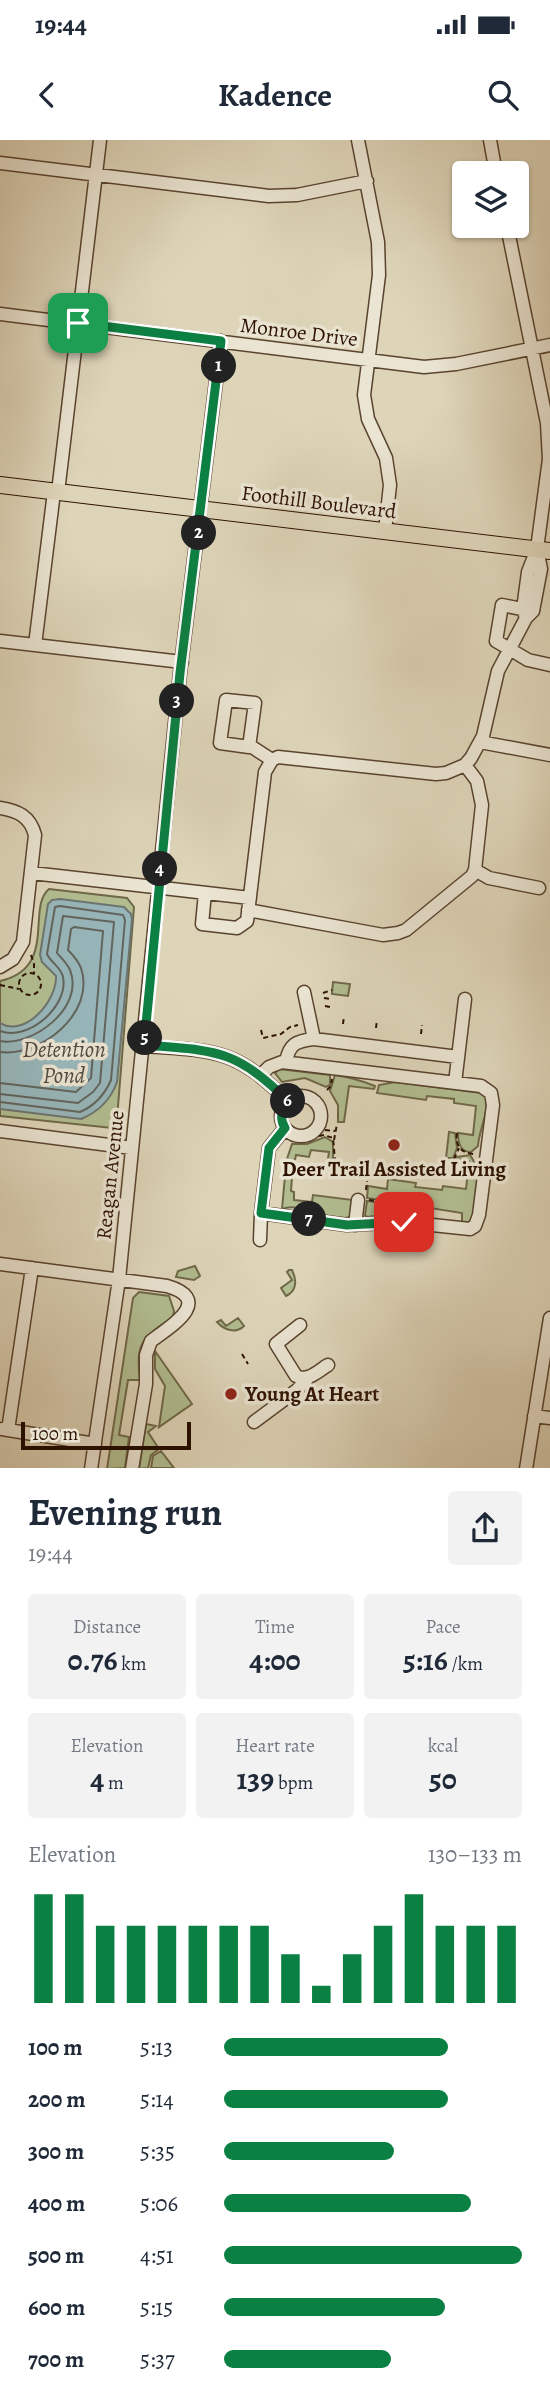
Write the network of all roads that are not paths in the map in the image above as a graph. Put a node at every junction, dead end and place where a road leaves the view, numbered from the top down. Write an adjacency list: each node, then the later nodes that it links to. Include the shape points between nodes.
1 (100, 140): 6 (street)
2 (358, 140): 7 (street)
3 (490, 140): 4 (street)
4 (494, 161)
5 (0, 163): 6 (street)
6 (96, 175): 7 (street, via 269,197); 10 (street)
7 (367, 181): 14 (street, via 379,275)
8 (509, 238): 13 (street)
9 (0, 314): 10 (street, Monroe Drive)
10 (78, 323): 11 (street, Monroe Drive); 16 (street)
11 (221, 341): 14 (street, Monroe Drive); 17 (street, Reagan Avenue)
12 (550, 345): 13 (street, Monroe Drive)
13 (531, 349): 14 (street, Monroe Drive, via 424,367); 19 (street, via 547,423)
14 (368, 360): 18 (street, via 364,395 368,419 386,458 390,485)
15 (0, 485): 16 (main road, Foothill Boulevard)
16 (56, 492): 17 (main road, Foothill Boulevard); 22 (street)
17 (202, 509): 18 (main road, Foothill Boulevard); 24 (street, Reagan Avenue)
18 (385, 531): 19 (main road, Foothill Boulevard)
19 (543, 550): 20 (street)
20 (527, 613): 23 (street); 23 (street, via 502,605 496,641)
21 (0, 641): 22 (street)
22 (35, 645): 24 (street)
23 (509, 650): 25 (street); 26 (street, via 498,671)
24 (182, 662): 34 (street, Reagan Avenue)
25 (550, 665)
26 (480, 741): 28 (street); 30 (street)
27 (249, 747): 29 (street)
28 (550, 755)
29 (272, 760): 30 (street, via 284,756 436,774); 37 (street, via 265,772)
30 (465, 765): 32 (street, via 477,781 482,805)
31 (2, 809): 33 (street, via 22,814 33,826)
32 (475, 870): 35 (street, via 489,878); 37 (street, via 398,933 383,935)
33 (32, 873): 34 (street); 38 (street, via 23,942 13,959)
34 (158, 888): 36 (street); 42 (street, Reagan Avenue)
35 (539, 888)
36 (205, 893): 37 (street); 37 (street, via 202,924 237,928 247,921)
37 (249, 904)
38 (0, 967)
39 (304, 992): 41 (street)
40 (465, 999): 43 (street)
41 (314, 1039): 43 (street); 44 (street, via 292,1044)
42 (144, 1045): 45 (street, via 223,1054); 51 (street, Reagan Avenue)
43 (458, 1057): 46 (street)
44 (286, 1062): 45 (street, via 275,1063); 46 (street)
45 (261, 1075): 47 (street)
46 (455, 1083): 48 (street, via 487,1088 493,1098)
47 (288, 1101): 49 (street, via 281,1118); 49 (street, via 301,1097 314,1101 321,1119 314,1131 303,1136)
48 (491, 1125): 52 (street); 52 (street, via 484,1138)
49 (285, 1128): 54 (street, via 269,1148)
50 (0, 1131): 51 (street)
51 (132, 1148): 59 (street, Reagan Avenue)
52 (484, 1175): 55 (street, via 479,1215 470,1229 404,1222)
53 (358, 1200): 55 (street)
54 (261, 1213): 55 (street); 56 (street)
55 (355, 1225)
56 (260, 1240)
57 (0, 1264): 58 (street)
58 (32, 1268): 59 (street); 67 (street)
59 (119, 1279): 68 (street, Reagan Avenue); 70 (street, via 178,1289 188,1307 147,1348)
60 (550, 1318): 64 (street)
61 (300, 1325): 63 (street, via 278,1340 276,1348 296,1376)
62 (328, 1365): 63 (street)
63 (308, 1378): 66 (street)
64 (534, 1416): 65 (street); 71 (street)
65 (550, 1418)
66 (254, 1422)
67 (4, 1429): 68 (street)
68 (95, 1444): 69 (street, Reagan Avenue)
69 (91, 1468)
70 (132, 1468)
71 (526, 1468)

